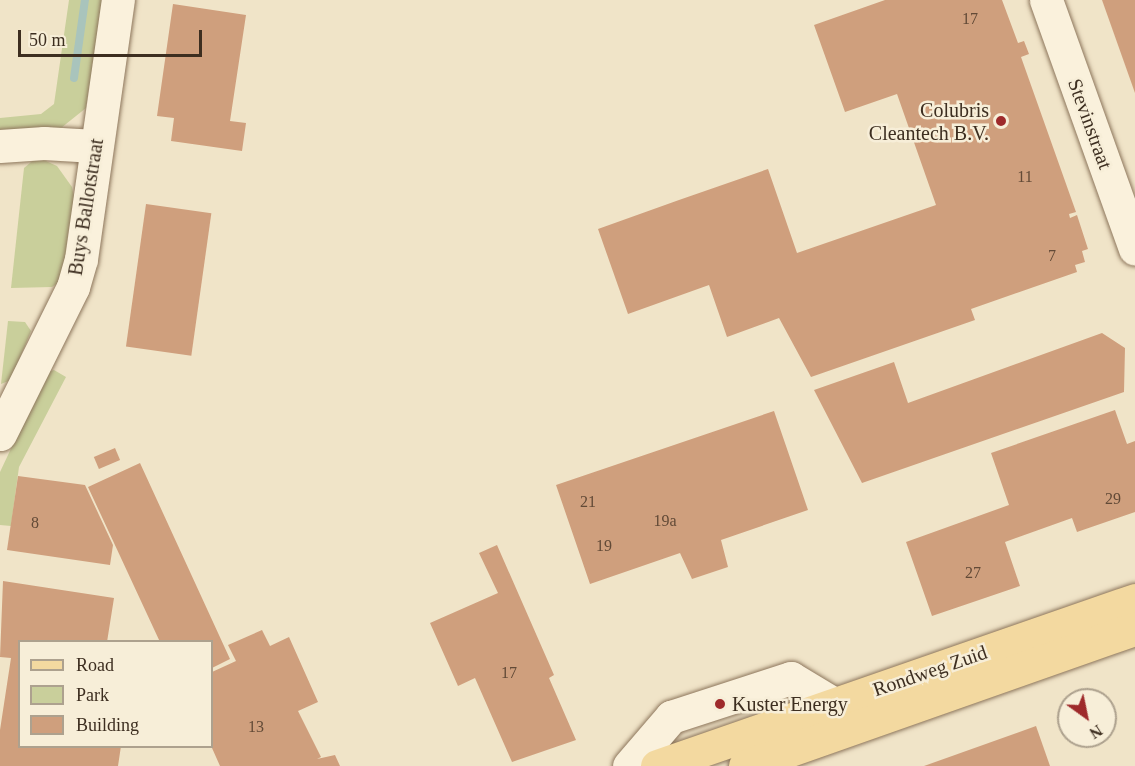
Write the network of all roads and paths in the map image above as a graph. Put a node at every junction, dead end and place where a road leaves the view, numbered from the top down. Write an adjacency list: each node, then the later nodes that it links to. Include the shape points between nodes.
1 (118, 0): 4 (street, Buys Ballotstraat)
2 (1046, 0): 5 (street, Stevinstraat)
3 (0, 146): 4 (street)
4 (95, 146): 6 (street, Buys Ballotstraat, via 81,259 73,287)
5 (1135, 249)
6 (0, 434)
7 (1135, 600): 9 (main road, Rondweg Zuid)
8 (1135, 629): 9 (main road, Rondweg Zuid)
9 (838, 718): 10 (street, via 791,678 671,717); 11 (main road, Rondweg Zuid); 12 (main road, Rondweg Zuid)
10 (628, 766)
11 (657, 766)
12 (745, 766)

